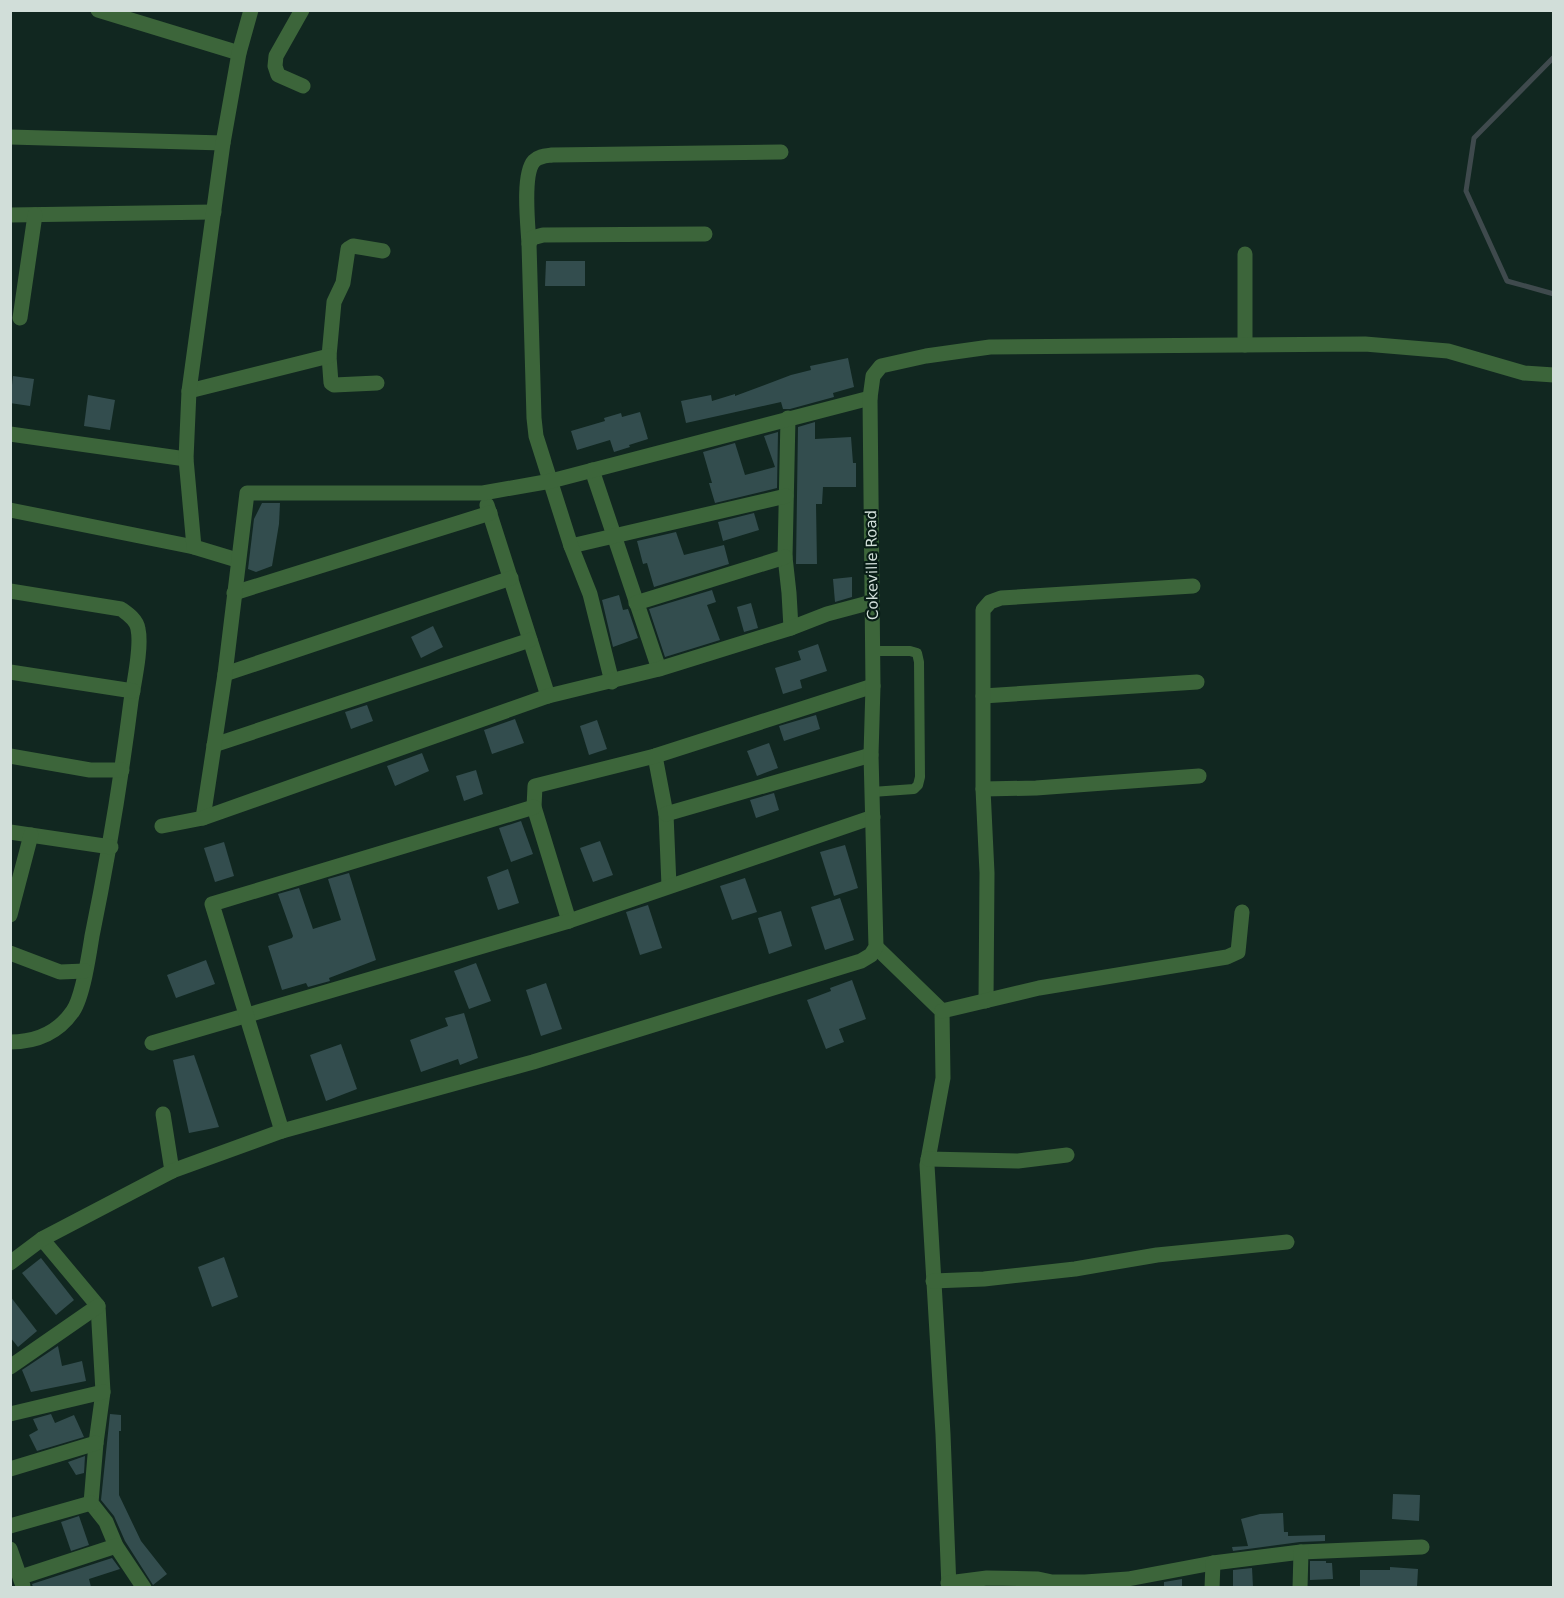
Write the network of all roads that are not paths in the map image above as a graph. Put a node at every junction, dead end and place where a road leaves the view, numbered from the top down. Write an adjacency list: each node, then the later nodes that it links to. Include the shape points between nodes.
1 (98, 10): 4 (street)
2 (251, 10): 4 (street)
3 (302, 10): 5 (street, via 276,56 275,66 278,75)
4 (239, 53): 7 (street)
5 (303, 86)
6 (10, 137): 7 (street)
7 (223, 143): 9 (street)
8 (782, 152): 13 (street, via 539,157 532,162 528,177)
9 (214, 212): 11 (street); 21 (street)
10 (10, 215): 11 (street)
11 (35, 215): 16 (street)
12 (705, 234): 13 (street, via 543,235 532,238)
13 (529, 244): 27 (street, via 534,418)
14 (382, 251): 18 (street, via 353,246 348,249 343,283 334,302)
15 (1245, 254): 17 (street)
16 (20, 318)
17 (1245, 345): 19 (street, via 1365,344 1448,351 1524,373); 22 (street, Cokeville Road, via 990,347 881,366 873,376)
18 (328, 356): 20 (street, via 334,385); 21 (street)
19 (1554, 375)
20 (376, 383)
21 (189, 391): 25 (street)
22 (870, 398): 23 (street); 41 (street, Cokeville Road)
23 (788, 418): 26 (street); 29 (street)
24 (10, 434): 25 (street)
25 (186, 459): 34 (street)
26 (592, 470): 27 (street); 32 (street)
27 (551, 481): 28 (street); 33 (street)
28 (483, 493): 31 (street); 36 (street, via 246,493)
29 (786, 496): 32 (street); 35 (street)
30 (10, 510): 34 (street)
31 (490, 513): 37 (street); 40 (street)
32 (614, 536): 33 (street); 42 (street)
33 (571, 546): 49 (street, via 590,594)
34 (195, 547): 36 (street)
35 (785, 557): 42 (street); 43 (street)
36 (237, 561): 40 (street)
37 (511, 578): 44 (street); 48 (street)
38 (1193, 586): 54 (street, via 1001,598 990,602 983,610)
39 (10, 591): 52 (street, via 121,609 130,615 138,627)
40 (234, 593): 48 (street)
41 (872, 602): 43 (street); 45 (street, Cokeville Road)
42 (636, 603): 46 (street)
43 (790, 628): 46 (street)
44 (530, 640): 53 (street); 55 (street)
45 (873, 651): 51 (street, Cokeville Road); 62 (lane, via 917,653 920,777 914,789)
46 (659, 669): 49 (street)
47 (10, 672): 52 (street)
48 (225, 674): 55 (street)
49 (612, 682): 53 (street)
50 (1197, 682): 54 (street)
51 (873, 686): 56 (street, Cokeville Road); 58 (street)
52 (133, 691): 59 (street)
53 (549, 696): 66 (street)
54 (983, 696): 61 (street)
55 (214, 746): 66 (street)
56 (871, 755): 62 (street, Cokeville Road); 64 (street)
57 (10, 756): 59 (street, via 90,770)
58 (655, 756): 63 (street, via 535,786); 64 (street)
59 (122, 770): 70 (street)
60 (1199, 776): 61 (street)
61 (983, 789): 78 (street)
62 (872, 792): 65 (street, Cokeville Road)
63 (534, 807): 74 (street); 80 (street, via 212,904)
64 (666, 814): 71 (street)
65 (873, 817): 71 (street); 75 (street, Cokeville Road)
66 (203, 818): 67 (street)
67 (162, 826)
68 (10, 832): 69 (street)
69 (31, 835): 70 (street); 73 (street)
70 (111, 847): 77 (street)
71 (669, 886): 74 (street)
72 (1242, 912): 78 (street, via 1238,952 1227,957 1095,977)
73 (10, 915)
74 (569, 921): 80 (street)
75 (876, 947): 79 (street); 84 (street, via 861,961 533,1062)
76 (10, 953): 77 (street, via 60,972)
77 (85, 971): 81 (street, via 74,1009 62,1024 28,1042)
78 (986, 1001): 79 (street)
79 (942, 1011): 86 (street, via 943,1078)
80 (245, 1016): 82 (street); 84 (street)
81 (10, 1042)
82 (152, 1043)
83 (163, 1114): 87 (street)
84 (282, 1131): 87 (street)
85 (1067, 1155): 86 (street, via 1018,1161)
86 (928, 1159): 91 (street)
87 (172, 1171): 88 (street)
88 (42, 1239): 90 (street); 92 (street)
89 (1287, 1242): 91 (street, via 1157,1255 1075,1269)
90 (10, 1263)
91 (933, 1281): 106 (street)
92 (98, 1306): 93 (street); 94 (street)
93 (10, 1366)
94 (103, 1392): 95 (street); 96 (street)
95 (10, 1414)
96 (96, 1443): 97 (street); 98 (street)
97 (10, 1469)
98 (91, 1503): 99 (street); 100 (street, via 106,1522)
99 (10, 1526)
100 (116, 1546): 105 (street); 107 (street)
101 (1422, 1546): 103 (street)
102 (10, 1549): 105 (street)
103 (1301, 1552): 104 (street); 109 (street)
104 (1213, 1563): 106 (street, via 1128,1579 1052,1582 987,1578); 108 (street)
105 (22, 1582)
106 (949, 1585)
107 (144, 1587)
108 (1212, 1587)
109 (1300, 1587)

